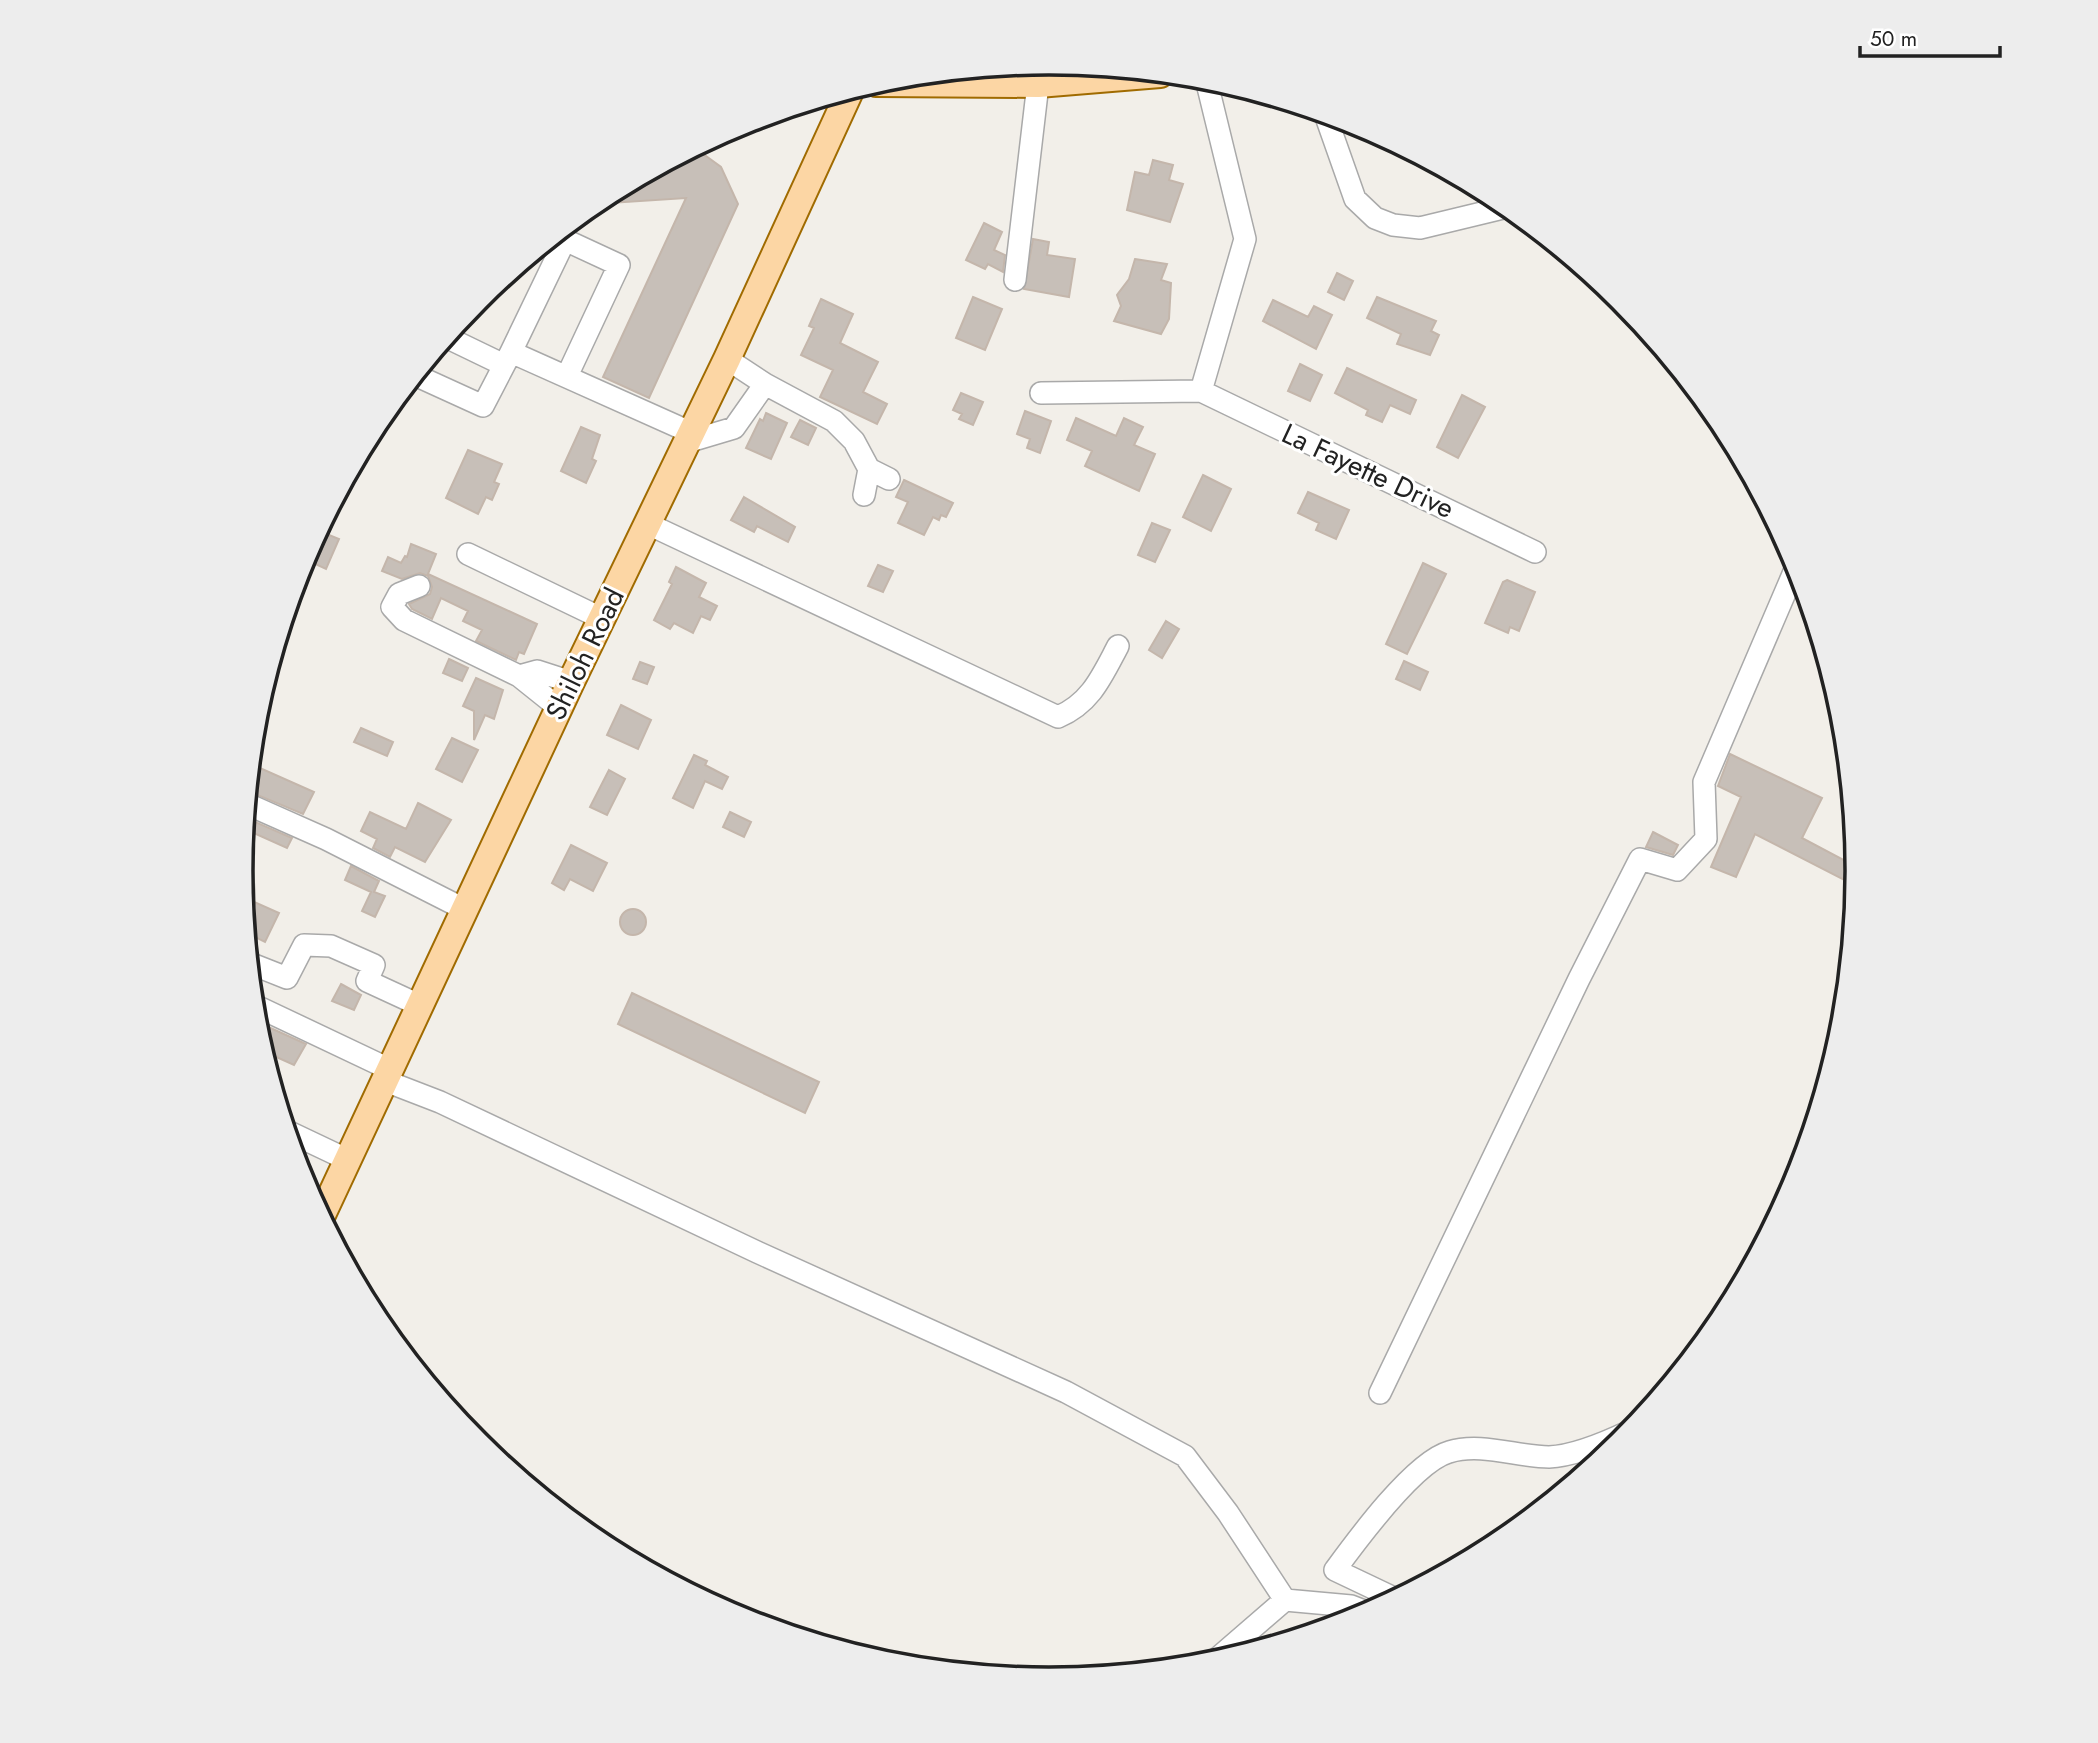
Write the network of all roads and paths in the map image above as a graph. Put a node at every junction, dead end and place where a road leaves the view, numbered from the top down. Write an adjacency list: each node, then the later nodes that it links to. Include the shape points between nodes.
1 (1111, 78): 3 (main road)
2 (937, 83): 3 (main road)
3 (1038, 84): 8 (street)
4 (1209, 92): 15 (street, via 1245,239)
5 (845, 102): 11 (main road, Shiloh Road)
6 (1330, 127): 7 (street, via 1355,199 1375,218 1420,228)
7 (1493, 210)
8 (1015, 280)
9 (455, 340): 10 (street)
10 (508, 358): 12 (street); 12 (street, via 565,240 619,265); 13 (street, via 484,406)
11 (727, 359): 14 (street); 17 (main road, Shiloh Road)
12 (567, 376): 17 (street)
13 (424, 379)
14 (765, 384): 17 (street, via 734,428); 18 (street, via 834,421 854,441)
15 (1201, 391): 16 (street, La Fayette Drive); 22 (street, La Fayette Drive)
16 (1041, 393)
17 (690, 438): 21 (main road, Shiloh Road)
18 (869, 469): 19 (street); 20 (street)
19 (889, 479)
20 (864, 495)
21 (648, 524): 26 (main road, Shiloh Road); 27 (street, via 1058,717 1076,709 1094,691)
22 (1535, 552)
23 (468, 554): 26 (street)
24 (1790, 581): 40 (street, via 1704,782 1706,839 1677,870 1640,859)
25 (419, 586): 28 (street, via 399,594 392,607 404,620)
26 (603, 619): 29 (main road, Shiloh Road)
27 (1118, 646)
28 (519, 676): 29 (street, via 537,671); 30 (street)
29 (571, 682): 30 (main road, Shiloh Road)
30 (559, 708): 32 (main road, Shiloh Road)
31 (255, 808): 32 (street)
32 (464, 909): 34 (main road, Shiloh Road)
33 (259, 966): 34 (street, via 287,978 304,946 331,946 374,965 367,981)
34 (419, 1005): 36 (main road, Shiloh Road)
35 (266, 1011): 36 (street)
36 (386, 1075): 38 (main road, Shiloh Road); 43 (street, via 757,1252 1066,1392 1185,1456)
37 (298, 1136): 38 (street)
38 (346, 1158): 39 (main road, Shiloh Road)
39 (326, 1205)
40 (1380, 1393)
41 (1603, 1443): 42 (street, via 1550,1457 1506,1449 1448,1452 1427,1466 1374,1517 1335,1570)
42 (1384, 1594)
43 (1285, 1600): 44 (street); 45 (street)
44 (1354, 1607)
45 (1232, 1646)

